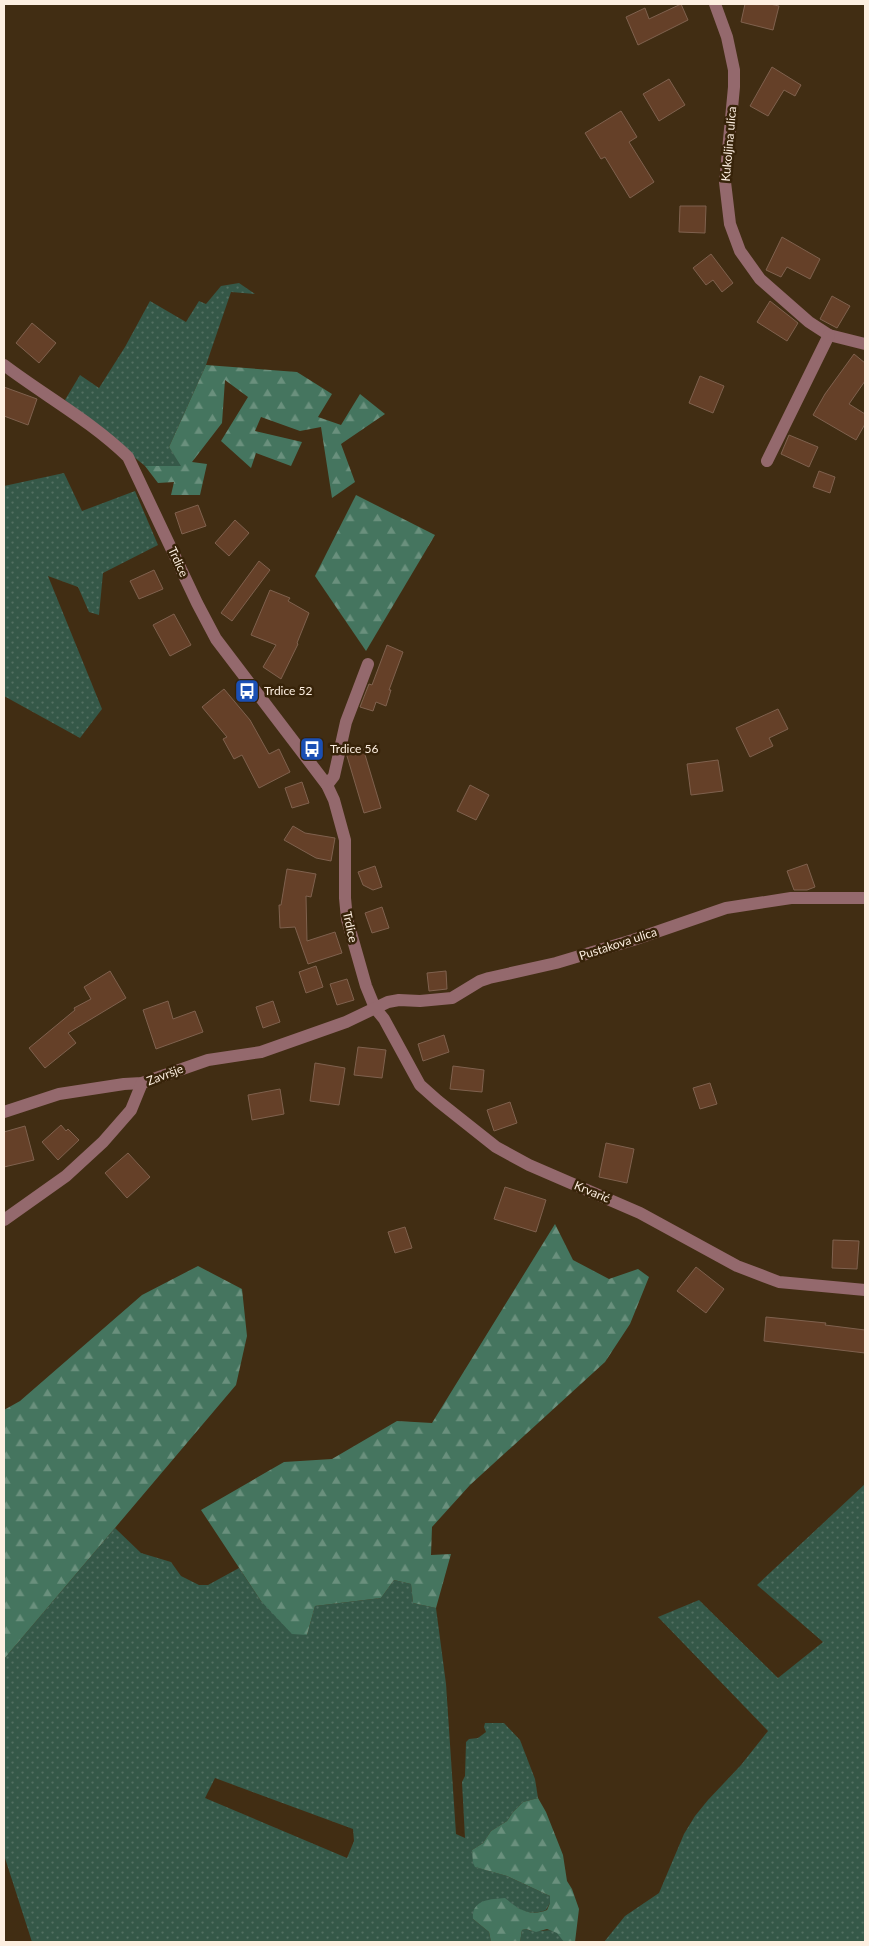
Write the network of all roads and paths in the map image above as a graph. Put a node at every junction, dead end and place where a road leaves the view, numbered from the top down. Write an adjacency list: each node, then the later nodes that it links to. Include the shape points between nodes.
1 (715, 4): 2 (street, Kukoljina ulica, via 728,37 734,70 725,182 734,238 760,279 808,322)
2 (829, 335): 3 (street, Kukoljina ulica); 5 (street)
3 (865, 344)
4 (4, 365): 7 (street, Trdice, via 90,425 128,457 216,639)
5 (767, 461)
6 (368, 664): 7 (street, via 346,722 334,776)
7 (327, 785): 9 (street, Trdice, via 345,840 347,919)
8 (865, 898): 9 (street, Pustakova ulica, via 791,898 726,908 556,963 489,978 452,998 399,1000)
9 (375, 1008): 10 (street, Završje, via 268,1050 208,1060); 13 (street, Krvarić, via 420,1085 496,1146 529,1165 640,1213 737,1266 779,1282)
10 (142, 1083): 11 (street, via 59,1094); 12 (street, Završje, via 131,1110 103,1142 66,1176)
11 (4, 1112)
12 (4, 1220)
13 (865, 1290)

